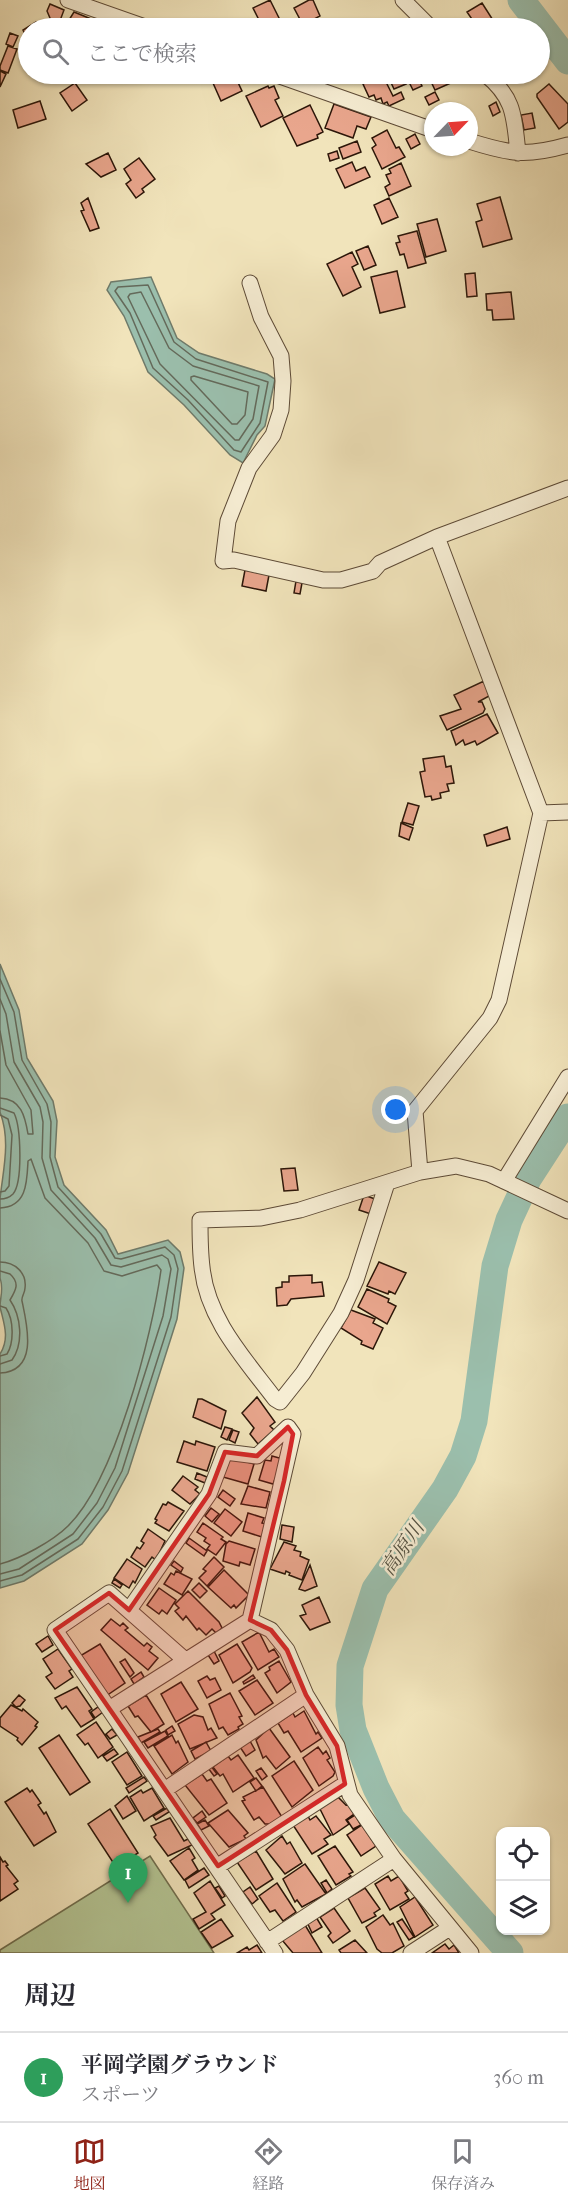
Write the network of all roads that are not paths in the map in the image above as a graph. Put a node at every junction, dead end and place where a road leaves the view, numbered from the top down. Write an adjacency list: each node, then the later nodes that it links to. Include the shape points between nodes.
1 (68, 0): 3 (street)
2 (403, 0): 4 (street)
3 (119, 18)
4 (421, 18)
5 (302, 84): 7 (street)
6 (496, 84): 10 (street, via 513,109)
7 (424, 127)
8 (478, 143): 10 (street)
9 (568, 145): 10 (street, via 540,153)
10 (518, 153)
11 (250, 283): 13 (street, via 261,318 281,356 281,410 273,435 249,468 228,521 223,561 341,580 373,571 380,563)
12 (568, 488): 13 (street)
13 (437, 537): 15 (street)
14 (568, 812): 15 (street)
15 (541, 813): 17 (street, via 499,1000 490,1018 415,1111)
16 (568, 1077): 18 (street)
17 (420, 1172): 18 (street, via 456,1166); 19 (street)
18 (504, 1181): 20 (street)
19 (387, 1183): 21 (street, via 356,1280 341,1313); 21 (street, via 261,1218 200,1220 202,1268 216,1316 236,1348)
20 (568, 1211)
21 (280, 1402): 22 (street, via 278,1409)
22 (288, 1427): 23 (street, via 257,1456 225,1452 209,1494); 24 (street, via 293,1434 284,1481)
23 (129, 1610): 25 (street); 27 (street, via 108,1593 55,1630)
24 (250, 1620): 25 (street); 26 (street, via 271,1630 287,1650)
25 (185, 1660): 27 (street)
26 (306, 1695): 28 (street, via 337,1746); 29 (street)
27 (110, 1709): 29 (street)
28 (345, 1784): 30 (street); 31 (street)
29 (166, 1789): 31 (street)
30 (394, 1859): 32 (street); 33 (street)
31 (218, 1866): 33 (street)
32 (448, 1929): 34 (street); 35 (street)
33 (271, 1947)
34 (411, 1953)
35 (471, 1953)

